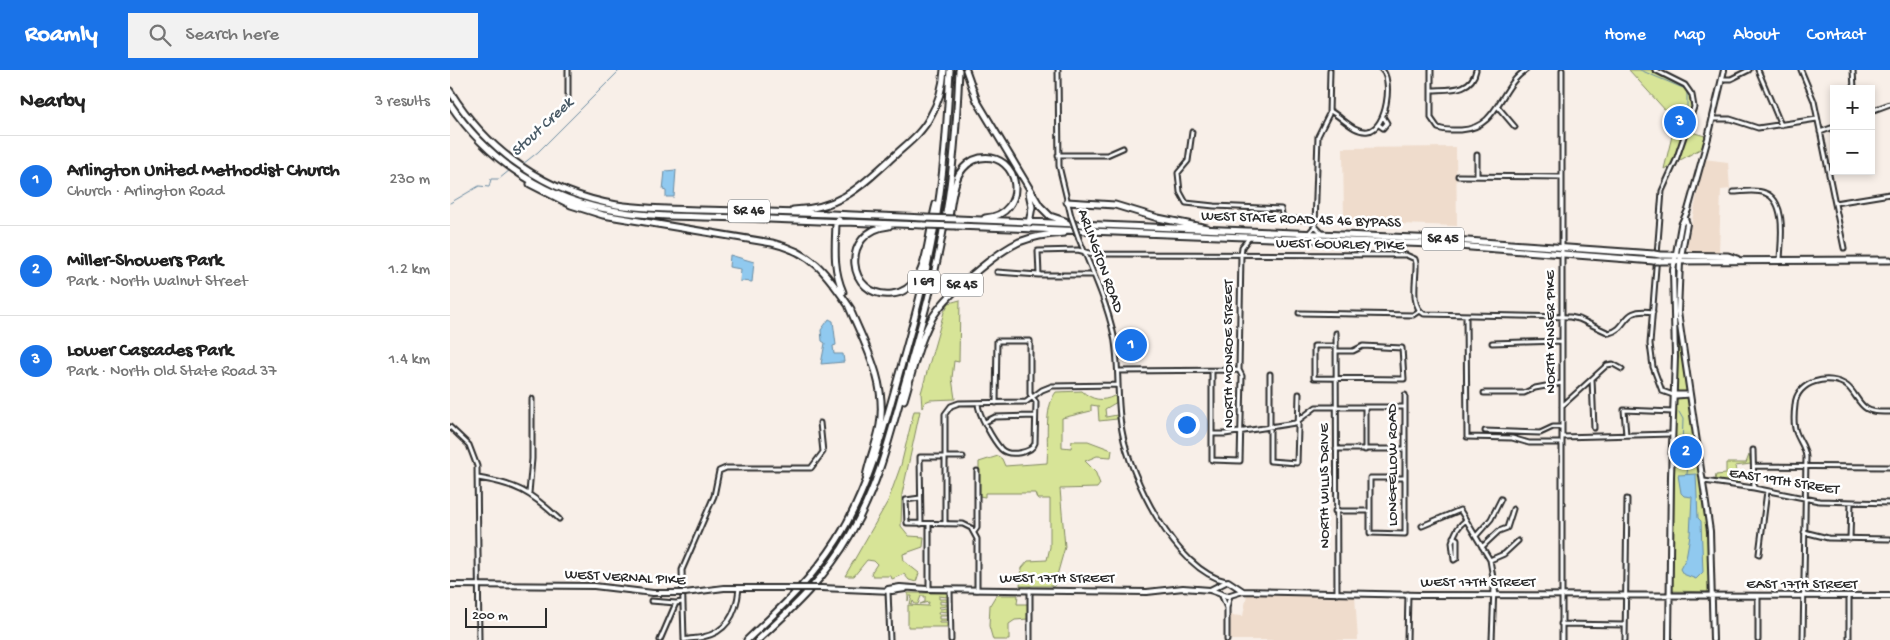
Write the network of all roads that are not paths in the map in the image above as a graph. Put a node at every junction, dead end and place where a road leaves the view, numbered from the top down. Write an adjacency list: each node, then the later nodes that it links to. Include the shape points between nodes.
1 (568, 70): 23 (street)
2 (944, 70): 49 (highway, via 940,94 926,124 855,191 834,203 814,208)
3 (950, 70): 44 (highway, I 69)
4 (959, 70): 77 (highway, I 69, via 953,163)
5 (966, 70): 40 (highway, via 977,101)
6 (1058, 70): 37 (street, ARLINGTON ROAD)
7 (1330, 70): 28 (street)
8 (1382, 70): 28 (street, via 1388,79 1384,118 1387,123 1383,128 1379,126 1360,131)
9 (1431, 70): 21 (street)
10 (1476, 70): 21 (street, via 1464,87)
11 (1526, 70): 26 (street, via 1515,80)
12 (1562, 70): 43 (street, NORTH KINSER PIKE)
13 (1655, 70): 83 (street, via 1685,85 1692,95 1694,107 1662,191)
14 (1724, 70): 19 (main road)
15 (1749, 70): 19 (street, via 1731,79)
16 (1758, 70): 31 (street)
17 (1801, 70): 30 (street, via 1812,96)
18 (1853, 70): 20 (street)
19 (1723, 79): 29 (main road)
20 (1854, 85)
21 (1432, 90): 26 (street, via 1432,118 1435,126 1445,130 1475,128)
22 (450, 91): 49 (highway, SR 46, via 480,131 518,164 570,192 614,204)
23 (568, 98)
24 (450, 104): 39 (highway, SR 46, via 476,137)
25 (1890, 104): 27 (street)
26 (1498, 107): 32 (street)
27 (1875, 110)
28 (1330, 111): 52 (street, via 1318,136)
29 (1714, 119): 31 (street, via 1728,118 1755,128); 74 (main road, via 1685,218 1686,226)
30 (1817, 120): 31 (street); 35 (street)
31 (1781, 125)
32 (1514, 127)
33 (1830, 128): 35 (street)
34 (1192, 132): 52 (street, via 1188,161 1178,173 1184,201 1212,206 1281,209 1282,218)
35 (1820, 132): 48 (street)
36 (1123, 148): 37 (street, via 1107,155)
37 (1058, 155): 47 (street, ARLINGTON ROAD)
38 (1477, 156): 42 (street)
39 (513, 170): 53 (highway, SR 46, via 571,200 619,212); 81 (highway, via 542,191 596,213 772,243 795,250 825,272)
40 (1018, 171): 54 (highway, via 1030,195); 55 (highway, via 1048,214 1061,220)
41 (1458, 176): 42 (street)
42 (1477, 176): 43 (street)
43 (1561, 177): 71 (street, NORTH KINSER PIKE)
44 (942, 182): 56 (highway, via 915,281 903,291 890,294 878,293 865,286 857,275 854,261 862,238 881,227); 144 (highway, I 69, via 919,302)
45 (1733, 192): 75 (street, via 1767,193 1773,200 1781,216)
46 (1890, 194): 48 (street)
47 (1067, 202): 59 (highway, via 1115,205); 72 (street, ARLINGTON ROAD, bridge)
48 (1835, 203): 70 (street)
49 (749, 211): 50 (highway, SR 46)
50 (846, 215): 51 (highway, SR 45, bridge); 53 (highway)
51 (960, 219): 54 (highway, SR 45); 77 (highway, via 993,217 1010,206 1016,184 1003,164 981,158 960,172)
52 (1316, 220): 57 (street)
53 (837, 222): 56 (highway, SR 46); 81 (highway, via 836,272)
54 (1030, 222): 55 (highway, WEST STATE ROAD 45 46 BYPASS / SR 45); 58 (highway)
55 (1091, 224): 59 (highway, WEST STATE ROAD 45 46 BYPASS / SR 45)
56 (920, 225): 58 (highway, SR 46, bridge)
57 (1315, 226): 62 (street); 63 (street)
58 (1017, 228): 60 (highway, SR 46)
59 (1210, 229): 61 (highway, WEST STATE ROAD 45 46 BYPASS / SR 45)
60 (1113, 232): 64 (highway, WEST STATE ROAD 45 46 BYPASS / SR 45); 125 (highway, SR 45, via 1052,234 1026,240 1004,251 948,298 926,330)
61 (1279, 232): 62 (highway, WEST STATE ROAD 45 46 BYPASS / SR 45); 67 (highway)
62 (1309, 233): 63 (highway, WEST STATE ROAD 45 46 BYPASS / SR 45)
63 (1323, 234): 66 (highway, WEST STATE ROAD 45 46 BYPASS / SR 45)
64 (1235, 236): 65 (highway, WEST STATE ROAD 45 46 BYPASS / SR 45); 69 (street)
65 (1250, 237): 67 (highway, WEST STATE ROAD 45 46 BYPASS / SR 45); 69 (street)
66 (1405, 237): 68 (highway); 71 (highway, WEST STATE ROAD 45 46 BYPASS / SR 45)
67 (1271, 238): 68 (highway, WEST STATE ROAD 45 46 BYPASS / SR 45)
68 (1396, 242): 71 (highway, WEST STATE ROAD 45 46 BYPASS / SR 45)
69 (1242, 247): 73 (street, NORTH MONROE STREET)
70 (1844, 248)
71 (1563, 250): 74 (highway, WEST STATE ROAD 45 46 BYPASS / SR 45); 86 (street, NORTH KINSER PIKE)
72 (1084, 252): 73 (street, WEST GOURLEY PIKE); 79 (street, WEST GOURLEY PIKE, via 1038,251); 80 (street, ARLINGTON ROAD)
73 (1241, 255): 82 (street, WEST GOURLEY PIKE, via 1406,255 1416,263); 92 (street, NORTH MONROE STREET)
74 (1677, 259): 75 (highway, SR 45, via 1728,256 1736,259); 102 (main road, via 1672,304); 104 (main road, via 1678,312)
75 (1780, 259): 76 (highway, SR 45)
76 (1890, 260)
77 (937, 263): 125 (highway, I 69)
78 (998, 272): 79 (street)
79 (1039, 275): 80 (street)
80 (1093, 275): 94 (street, ARLINGTON ROAD, via 1113,334)
81 (850, 310): 144 (highway, via 876,370 882,394 879,431)
82 (1419, 311): 84 (street, via 1414,315); 85 (street, via 1429,315)
83 (1653, 312): 86 (street, via 1635,311 1609,333 1579,319); 102 (street, via 1650,344 1653,367 1662,391)
84 (1299, 313)
85 (1466, 316): 86 (street); 130 (street, via 1467,437)
86 (1562, 317): 88 (street, NORTH KINSER PIKE)
87 (1336, 333): 90 (street, NORTH WILLIS DRIVE)
88 (1562, 341): 89 (street); 98 (street, NORTH KINSER PIKE)
89 (1492, 343)
90 (1336, 349): 96 (street, NORTH WILLIS DRIVE); 96 (street, via 1314,346 1314,378); 96 (street, via 1353,351 1363,346 1402,348 1404,379)
91 (1622, 368): 97 (street, via 1609,364)
92 (1239, 370): 93 (street); 123 (street, NORTH MONROE STREET, via 1242,376)
93 (1212, 371): 94 (street); 126 (street)
94 (1118, 372): 99 (street, ARLINGTON ROAD)
95 (1270, 374): 119 (street)
96 (1336, 378): 109 (street, NORTH WILLIS DRIVE)
97 (1592, 379): 112 (street); 122 (street)
98 (1562, 383): 100 (street, via 1524,393); 112 (street, NORTH KINSER PIKE)
99 (1118, 385): 105 (street, via 1052,386); 173 (street, ARLINGTON ROAD, via 1124,442 1149,499 1178,549)
100 (1484, 393)
101 (1298, 394): 116 (street)
102 (1673, 394): 104 (street); 113 (main road)
103 (1405, 395): 111 (street, LONGFELLOW ROAD)
104 (1690, 395): 143 (main road)
105 (1033, 397): 108 (street, via 1021,403); 108 (street, via 1030,394 1030,341 999,340 996,343); 115 (street)
106 (532, 399): 147 (street)
107 (978, 403): 108 (street); 117 (street); 135 (street, via 955,404 946,414)
108 (996, 403)
109 (1336, 407): 110 (street); 116 (street, via 1316,408); 132 (street, NORTH WILLIS DRIVE)
110 (1365, 407): 111 (street); 133 (street)
111 (1405, 407): 131 (street, LONGFELLOW ROAD)
112 (1562, 407): 121 (street, NORTH KINSER PIKE)
113 (1673, 412): 127 (main road); 128 (street, via 1624,410)
114 (1890, 412): 137 (street, via 1865,408 1840,382 1820,381 1806,385 1796,398 1794,420 1796,433 1805,448)
115 (1036, 416): 117 (street, via 995,417); 117 (street, via 1035,442 1026,452 1001,449)
116 (1298, 421): 119 (street); 119 (street, via 1297,463 1270,461)
117 (984, 422)
118 (820, 423): 201 (street, via 822,452 811,468 726,468 718,471 714,496 682,570)
119 (1270, 426): 123 (street)
120 (450, 427): 141 (street, via 472,448)
121 (1562, 427): 124 (street, via 1540,433); 129 (street, NORTH KINSER PIKE)
122 (1594, 428)
123 (1240, 431): 126 (street); 126 (street, NORTH MONROE STREET, via 1240,461 1212,460)
124 (1485, 432)
125 (892, 433): 210 (highway, I 69, via 873,491 842,548 818,581)
126 (1212, 434)
127 (1672, 434): 128 (street); 194 (main road)
128 (1626, 435): 129 (street)
129 (1562, 437): 130 (street, NORTH KINSER PIKE)
130 (1562, 443): 190 (street, NORTH KINSER PIKE)
131 (1405, 448): 133 (street); 142 (street, LONGFELLOW ROAD)
132 (1336, 449): 133 (street); 155 (street, NORTH WILLIS DRIVE)
133 (1364, 450)
134 (1753, 450): 138 (street)
135 (945, 457): 136 (street); 148 (street, via 920,457); 161 (street)
136 (963, 457)
137 (1806, 465): 138 (street); 139 (street); 150 (street)
138 (1754, 466): 145 (street)
139 (1890, 467)
140 (977, 471): 163 (street, via 977,528)
141 (478, 478): 147 (street, via 505,483); 176 (street)
142 (1405, 478): 156 (street, via 1370,478); 156 (street, LONGFELLOW ROAD, via 1405,534 1370,533)
143 (1704, 481): 145 (street, EAST 19TH STREET); 195 (main road)
144 (865, 488): 209 (highway, I 69, via 819,566)
145 (1754, 488): 146 (street, EAST 19TH STREET)
146 (1767, 491): 150 (street, EAST 19TH STREET); 171 (street)
147 (529, 493): 157 (street)
148 (920, 498): 159 (street); 159 (street, via 906,500 906,521)
149 (1627, 498): 191 (street)
150 (1805, 498): 152 (street, EAST 19TH STREET); 164 (street)
151 (1501, 499): 165 (street, via 1491,520)
152 (1851, 502): 153 (street, EAST 19TH STREET); 167 (street)
153 (1890, 503)
154 (1513, 509): 170 (street, via 1507,528)
155 (1335, 511): 156 (street); 188 (street, NORTH WILLIS DRIVE)
156 (1370, 511)
157 (558, 519)
158 (1466, 520): 162 (street, via 1460,510); 165 (street); 166 (street, via 1457,528)
159 (921, 524): 160 (street)
160 (929, 524): 161 (street); 181 (street)
161 (945, 524): 163 (street, via 963,524)
162 (1422, 526)
163 (974, 532): 183 (street, via 977,541)
164 (1804, 532): 167 (street); 196 (street)
165 (1476, 536): 170 (street)
166 (1454, 537): 166 (street, via 1452,560 1457,558 1457,539)
167 (1850, 539): 168 (street)
168 (1890, 539)
169 (1518, 541): 172 (street, via 1504,554)
170 (1482, 546): 172 (street)
171 (1759, 554)
172 (1490, 560): 193 (street)
173 (1214, 578): 174 (street, ARLINGTON ROAD); 177 (street, ARLINGTON ROAD)
174 (1226, 581): 177 (main road, WEST 17TH STREET); 178 (main road, WEST 17TH STREET)
175 (450, 585): 176 (main road, WEST VERNAL PIKE)
176 (479, 585): 179 (main road, WEST VERNAL PIKE, bridge, via 598,586 654,593); 207 (street)
177 (1220, 586): 185 (main road, WEST 17TH STREET); 187 (main road)
178 (1234, 586): 186 (main road, WEST 17TH STREET); 192 (main road)
179 (739, 587): 180 (main road, WEST VERNAL PIKE, bridge); 206 (street, via 736,610 727,623 710,636)
180 (888, 589): 181 (main road, WEST 17TH STREET); 211 (street)
181 (929, 590): 182 (main road, WEST 17TH STREET)
182 (950, 590): 183 (main road, WEST 17TH STREET); 212 (street)
183 (977, 590): 184 (main road, WEST 17TH STREET)
184 (1030, 590): 185 (main road, WEST 17TH STREET); 213 (street)
185 (1210, 590): 187 (main road, WEST 17TH STREET)
186 (1243, 591): 188 (main road, WEST 17TH STREET); 192 (main road, WEST 17TH STREET)
187 (1221, 593): 192 (main road, WEST 17TH STREET); 203 (street)
188 (1337, 594): 189 (main road, WEST 17TH STREET)
189 (1408, 594): 193 (main road, WEST 17TH STREET); 215 (street)
190 (1561, 594): 191 (main road, WEST 17TH STREET); 193 (main road, WEST 17TH STREET); 204 (street, NORTH KINSER PIKE)
191 (1626, 594): 194 (main road, WEST 17TH STREET); 205 (street)
192 (1231, 595): 203 (street)
193 (1494, 595): 216 (street)
194 (1669, 595): 195 (main road, WEST 17TH STREET); 219 (main road)
195 (1714, 596): 199 (main road, EAST 17TH STREET); 220 (main road)
196 (1803, 596): 197 (main road, EAST 17TH STREET); 199 (main road, EAST 17TH STREET); 222 (street)
197 (1849, 596): 198 (main road, EAST 17TH STREET); 223 (street)
198 (1890, 596)
199 (1758, 597): 221 (street)
200 (651, 601): 202 (street)
201 (682, 602): 202 (street); 206 (street)
202 (676, 603): 208 (street)
203 (1227, 608): 214 (street)
204 (1561, 624): 205 (street); 217 (street, NORTH KINSER PIKE)
205 (1625, 625): 218 (street)
206 (684, 639)
207 (479, 640)
208 (660, 640)
209 (747, 640)
210 (758, 640)
211 (890, 640)
212 (951, 640)
213 (1030, 640)
214 (1227, 640)
215 (1407, 640)
216 (1492, 640)
217 (1562, 640)
218 (1625, 640)
219 (1669, 640)
220 (1713, 640)
221 (1758, 640)
222 (1803, 640)
223 (1849, 640)

